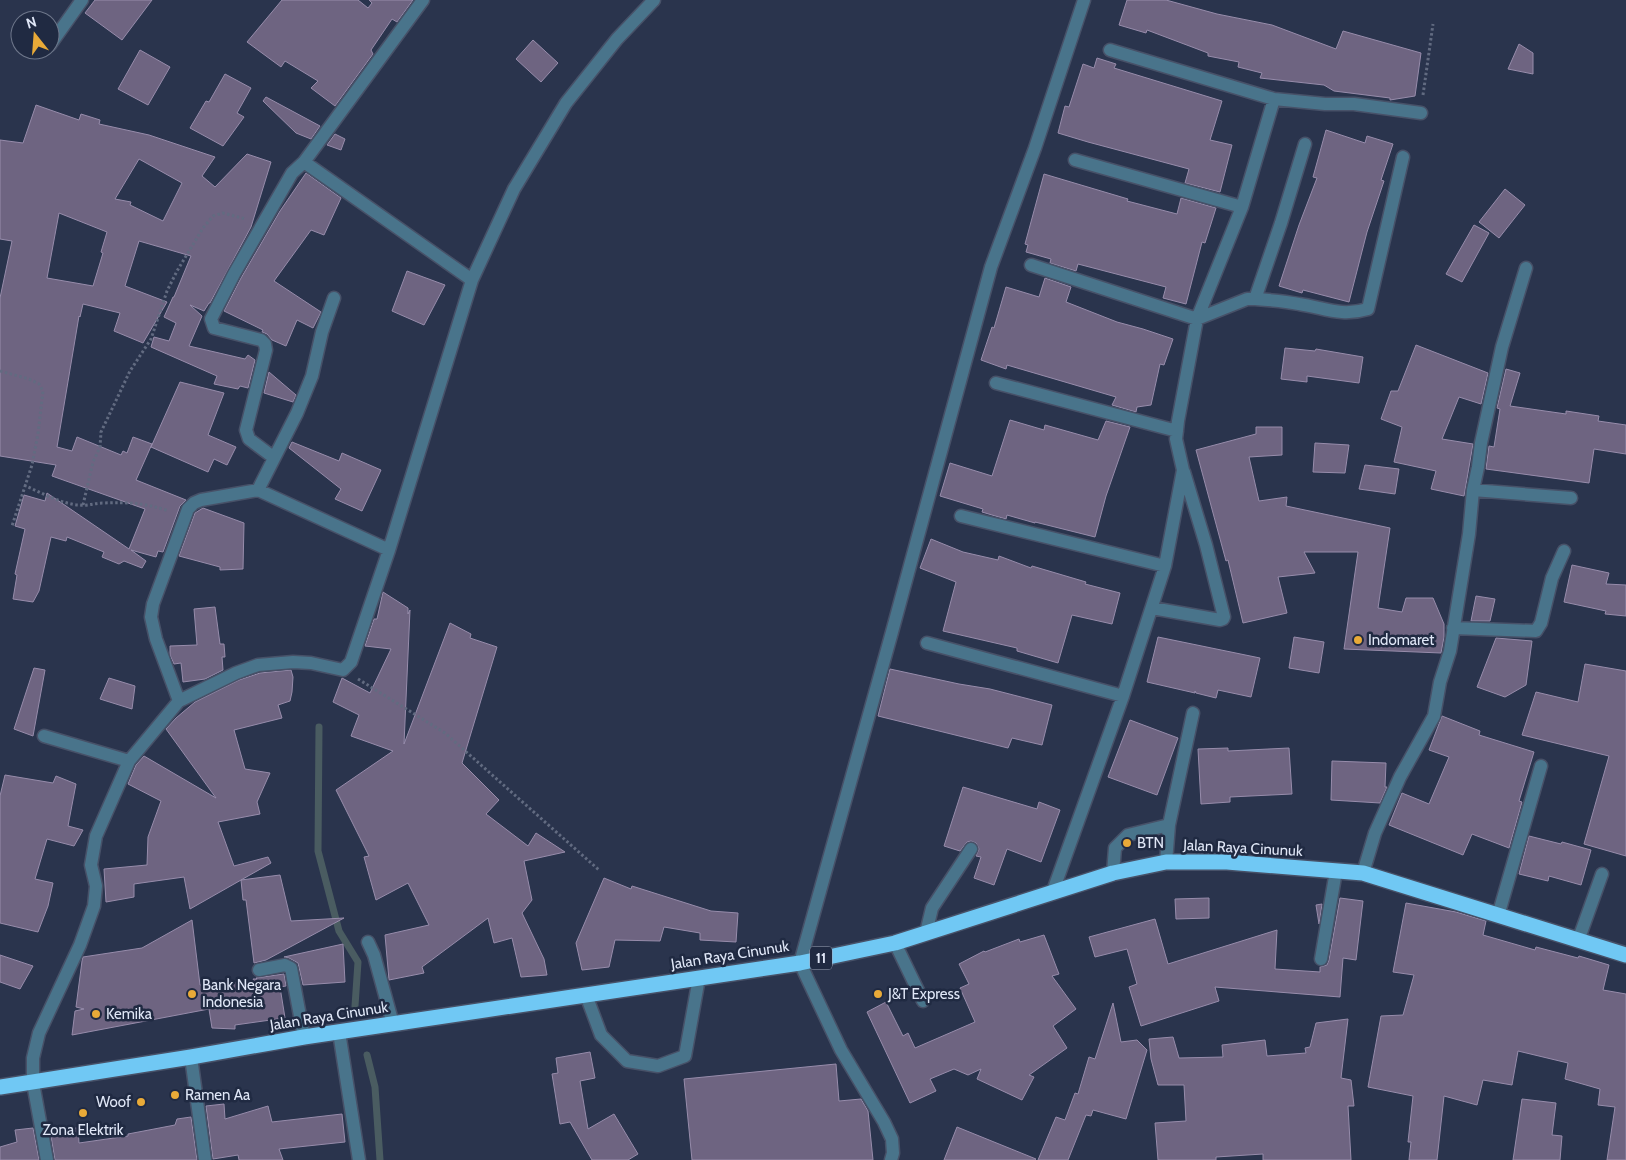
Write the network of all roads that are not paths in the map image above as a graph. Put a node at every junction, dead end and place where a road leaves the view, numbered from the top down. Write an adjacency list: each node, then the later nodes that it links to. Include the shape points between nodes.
1 (82, 0): 5 (street)
2 (423, 0): 12 (street)
3 (654, 0): 16 (street, via 617,39 566,103 514,189)
4 (1084, 0): 55 (street, via 991,267)
5 (60, 31)
6 (1110, 50): 7 (street)
7 (1274, 99): 8 (street, via 1354,104); 13 (street)
8 (1421, 113)
9 (1305, 144): 18 (street)
10 (1403, 157): 18 (street, via 1368,309 1339,312)
11 (1076, 160): 13 (street)
12 (304, 162): 16 (street); 22 (street, via 292,173 211,319 214,328 261,340 265,344 246,430 249,439)
13 (1242, 207): 19 (street)
14 (1031, 266): 19 (street)
15 (1526, 268): 25 (street, via 1502,347)
16 (472, 280): 28 (street)
17 (334, 298): 22 (street, via 312,376 297,413)
18 (1255, 299): 19 (street, via 1247,299)
19 (1197, 319): 21 (street)
20 (996, 383): 21 (street)
21 (1177, 432): 23 (street)
22 (273, 457): 24 (street)
23 (1184, 470): 30 (street); 31 (street, via 1224,617 1220,620)
24 (258, 490): 28 (street); 35 (street, via 201,500 188,509 151,617)
25 (1474, 490): 26 (street); 32 (street)
26 (1571, 498)
27 (961, 516): 30 (street)
28 (389, 550): 35 (street, via 356,650 343,670 311,663 258,665)
29 (1564, 551): 32 (street, via 1536,631)
30 (1165, 566): 31 (street)
31 (1152, 608): 34 (street)
32 (1453, 628): 45 (street, via 1434,716 1400,777 1375,833)
33 (927, 643): 34 (street)
34 (1123, 696): 47 (street)
35 (179, 701): 38 (street)
36 (1193, 714): 40 (street)
37 (44, 736): 38 (street)
38 (129, 761): 64 (street, via 96,836 91,864 96,886 94,906 40,1033)
39 (1541, 766): 48 (street)
40 (1169, 825): 42 (street); 44 (street, via 1128,835 1115,848)
41 (971, 849): 49 (street, via 932,908)
42 (1166, 862): 43 (highway, Jalan Raya Cinunuk / 11, via 1226,862); 44 (highway, Jalan Raya Cinunuk / 11)
43 (1336, 871): 45 (highway, Jalan Raya Cinunuk / 11); 54 (street)
44 (1113, 873): 47 (highway, Jalan Raya Cinunuk / 11)
45 (1363, 874): 48 (highway, Jalan Raya Cinunuk / 11)
46 (1602, 874): 50 (street)
47 (1053, 891): 49 (highway, Jalan Raya Cinunuk / 11)
48 (1498, 916): 50 (highway, Jalan Raya Cinunuk / 11)
49 (926, 933): 52 (highway, Jalan Raya Cinunuk / 11)
50 (1578, 941): 53 (highway, Jalan Raya Cinunuk / 11)
51 (368, 942): 60 (street)
52 (895, 943): 55 (highway, Jalan Raya Cinunuk / 11); 59 (street)
53 (1626, 956)
54 (1320, 959)
55 (800, 963): 57 (highway, Jalan Raya Cinunuk / 11); 69 (street, via 840,1050 892,1139)
56 (260, 970): 62 (street, via 285,965 291,968)
57 (698, 978): 58 (highway, Jalan Raya Cinunuk / 11); 58 (street, via 685,1056 658,1066 627,1060 620,1054 601,1035)
58 (586, 995): 60 (highway, Jalan Raya Cinunuk / 11)
59 (923, 1001)
60 (393, 1024): 61 (highway, Jalan Raya Cinunuk / 11)
61 (339, 1032): 62 (highway, Jalan Raya Cinunuk / 11); 68 (street)
62 (304, 1037): 63 (highway, Jalan Raya Cinunuk / 11)
63 (191, 1057): 64 (highway, Jalan Raya Cinunuk / 11); 67 (street)
64 (33, 1083): 65 (highway, Jalan Raya Cinunuk / 11); 66 (street)
65 (0, 1087)
66 (47, 1160)
67 (205, 1160)
68 (359, 1160)
69 (891, 1160)

